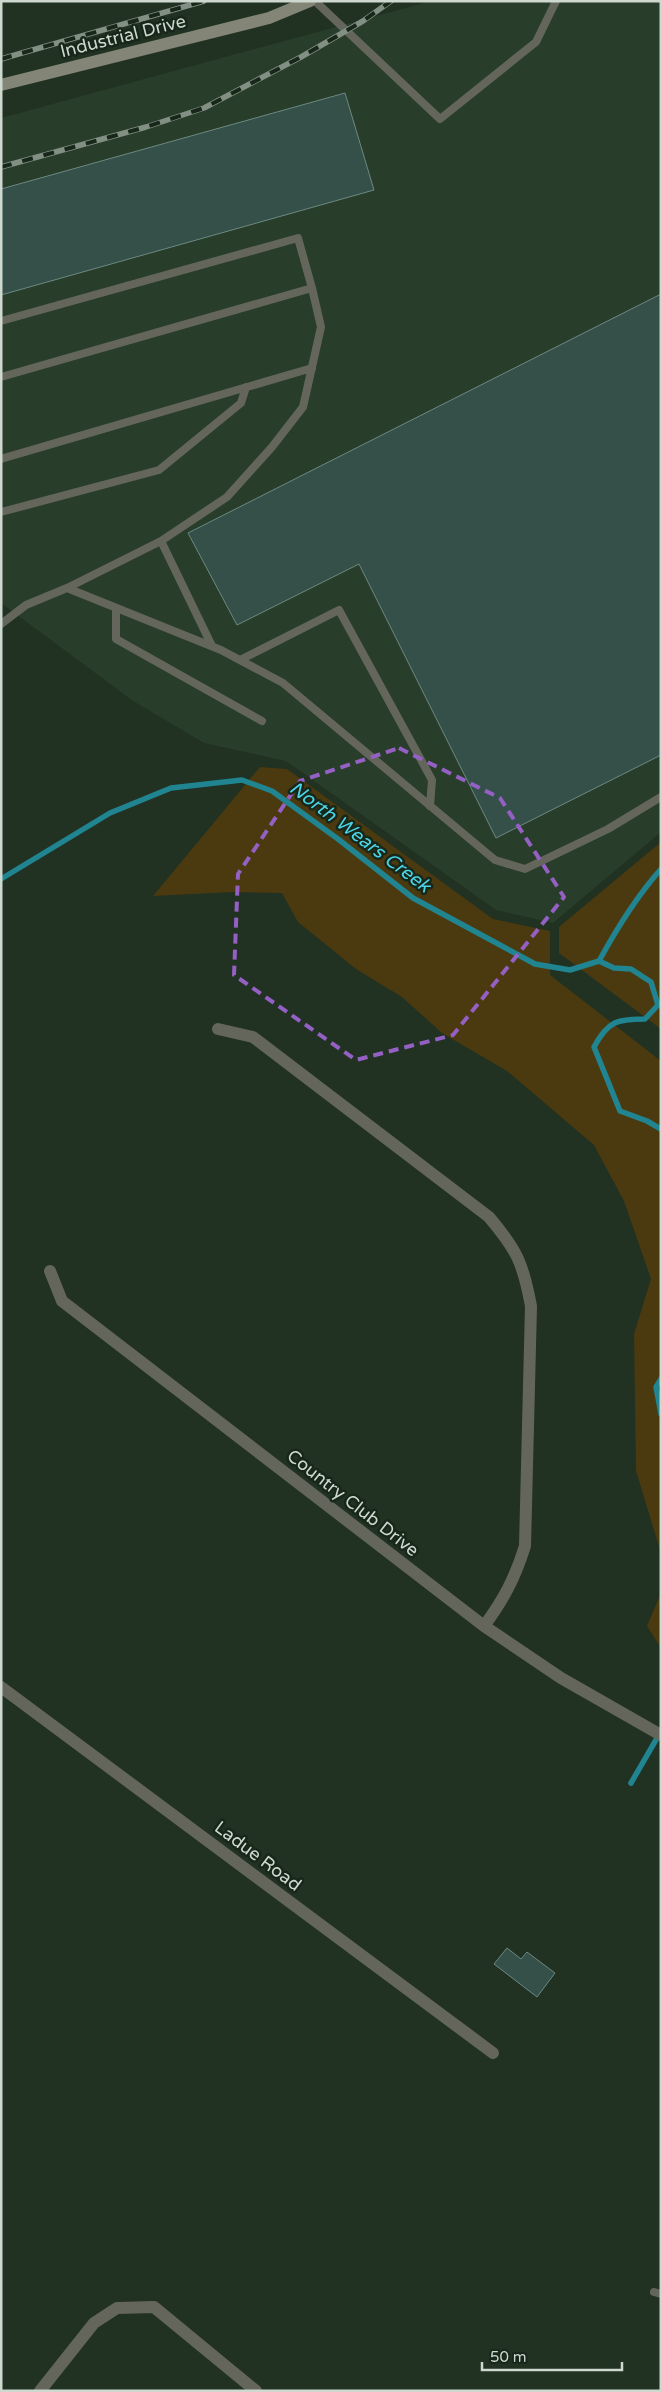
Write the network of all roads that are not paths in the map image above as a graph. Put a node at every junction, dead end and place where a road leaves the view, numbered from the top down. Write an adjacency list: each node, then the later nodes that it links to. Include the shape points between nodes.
1 (310, 1): 4 (main road, Industrial Drive, via 269,18)
2 (314, 1): 3 (lane, via 440,119 536,42)
3 (556, 1)
4 (1, 85)
5 (312, 288): 6 (lane, via 298,238); 7 (lane, via 321,327); 8 (lane)
6 (1, 321)
7 (312, 368): 9 (lane); 12 (lane, via 303,407 272,447 228,497)
8 (1, 377)
9 (246, 388): 10 (lane); 11 (lane, via 241,403 159,470)
10 (1, 459)
11 (1, 512)
12 (161, 541): 13 (lane); 16 (lane)
13 (67, 588): 14 (lane); 15 (lane, via 26,605)
14 (116, 608): 16 (lane); 18 (lane, via 116,639)
15 (1, 624)
16 (212, 646): 17 (lane)
17 (240, 660): 20 (lane, via 283,683); 20 (lane, via 339,610 432,780)
18 (262, 721)
19 (661, 797): 20 (lane, via 608,829 524,869 495,860)
20 (430, 806)
21 (218, 1029): 23 (street, via 253,1037 476,1206 512,1242 525,1273 531,1306 525,1546 504,1599)
22 (50, 1271): 23 (street, Country Club Drive, via 62,1300)
23 (484, 1626): 25 (street, Country Club Drive, via 561,1678)
24 (3, 1692): 26 (street, Ladue Road)
25 (661, 1735)
26 (493, 2053)
27 (40, 2391): 28 (street, via 94,2323 117,2308 154,2307)
28 (256, 2391)

